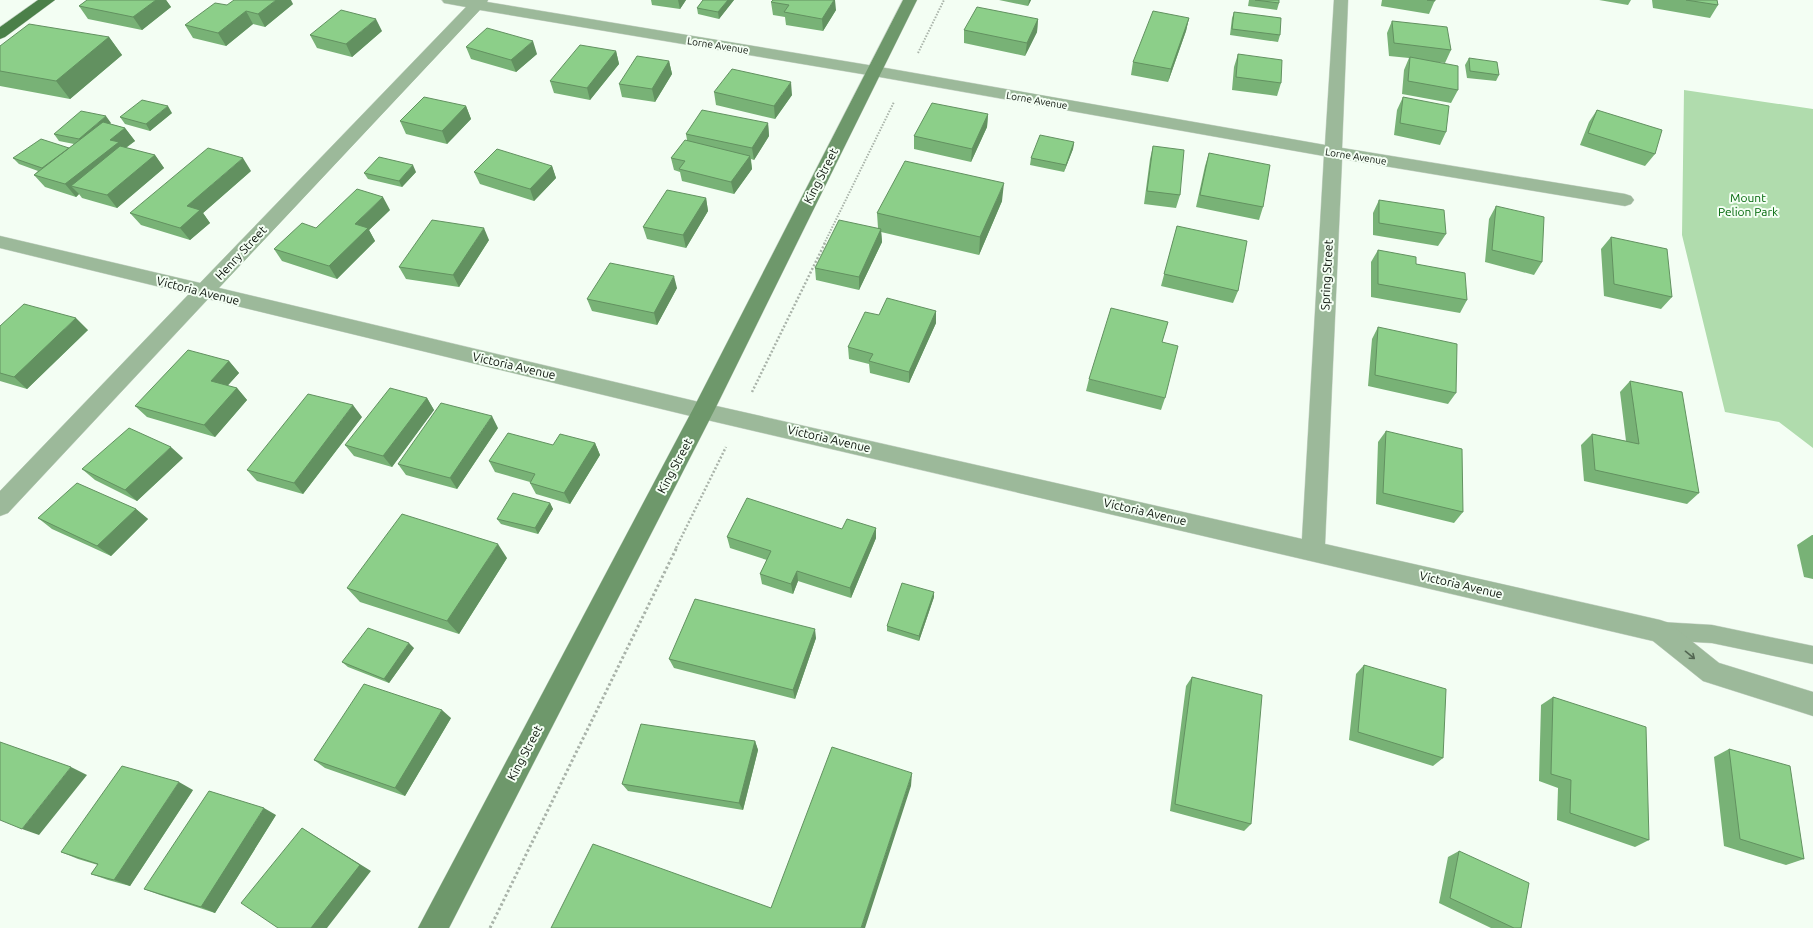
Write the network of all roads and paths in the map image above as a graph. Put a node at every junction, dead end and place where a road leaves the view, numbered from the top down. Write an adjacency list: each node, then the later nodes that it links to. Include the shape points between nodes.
1 (48, 0): 7 (main road)
2 (449, 0): 6 (street, Lorne Avenue)
3 (910, 0): 8 (street, King Street)
4 (944, 0): 9 (path)
5 (1342, 0): 10 (street, Spring Street)
6 (478, 2): 8 (street, Lorne Avenue); 13 (street, Henry Street)
7 (0, 34)
8 (874, 71): 9 (street, Lorne Avenue); 14 (street, King Street)
9 (907, 77): 10 (street, Lorne Avenue); 15 (path)
10 (1334, 152): 11 (street, Lorne Avenue); 17 (street, Spring Street)
11 (1625, 200)
12 (0, 242): 13 (street, Victoria Avenue)
13 (204, 292): 14 (street, Victoria Avenue); 16 (street, Henry Street)
14 (703, 411): 15 (street, Victoria Avenue); 21 (street, King Street)
15 (739, 419): 17 (street, Victoria Avenue); 22 (path)
16 (0, 506)
17 (1313, 550): 18 (street, Victoria Avenue)
18 (1660, 631): 19 (lane, Victoria Avenue, via 1712,634); 20 (street, Victoria Avenue, one-way to 20, via 1712,673)
19 (1813, 655)
20 (1813, 704)
21 (433, 928)
22 (490, 928)

